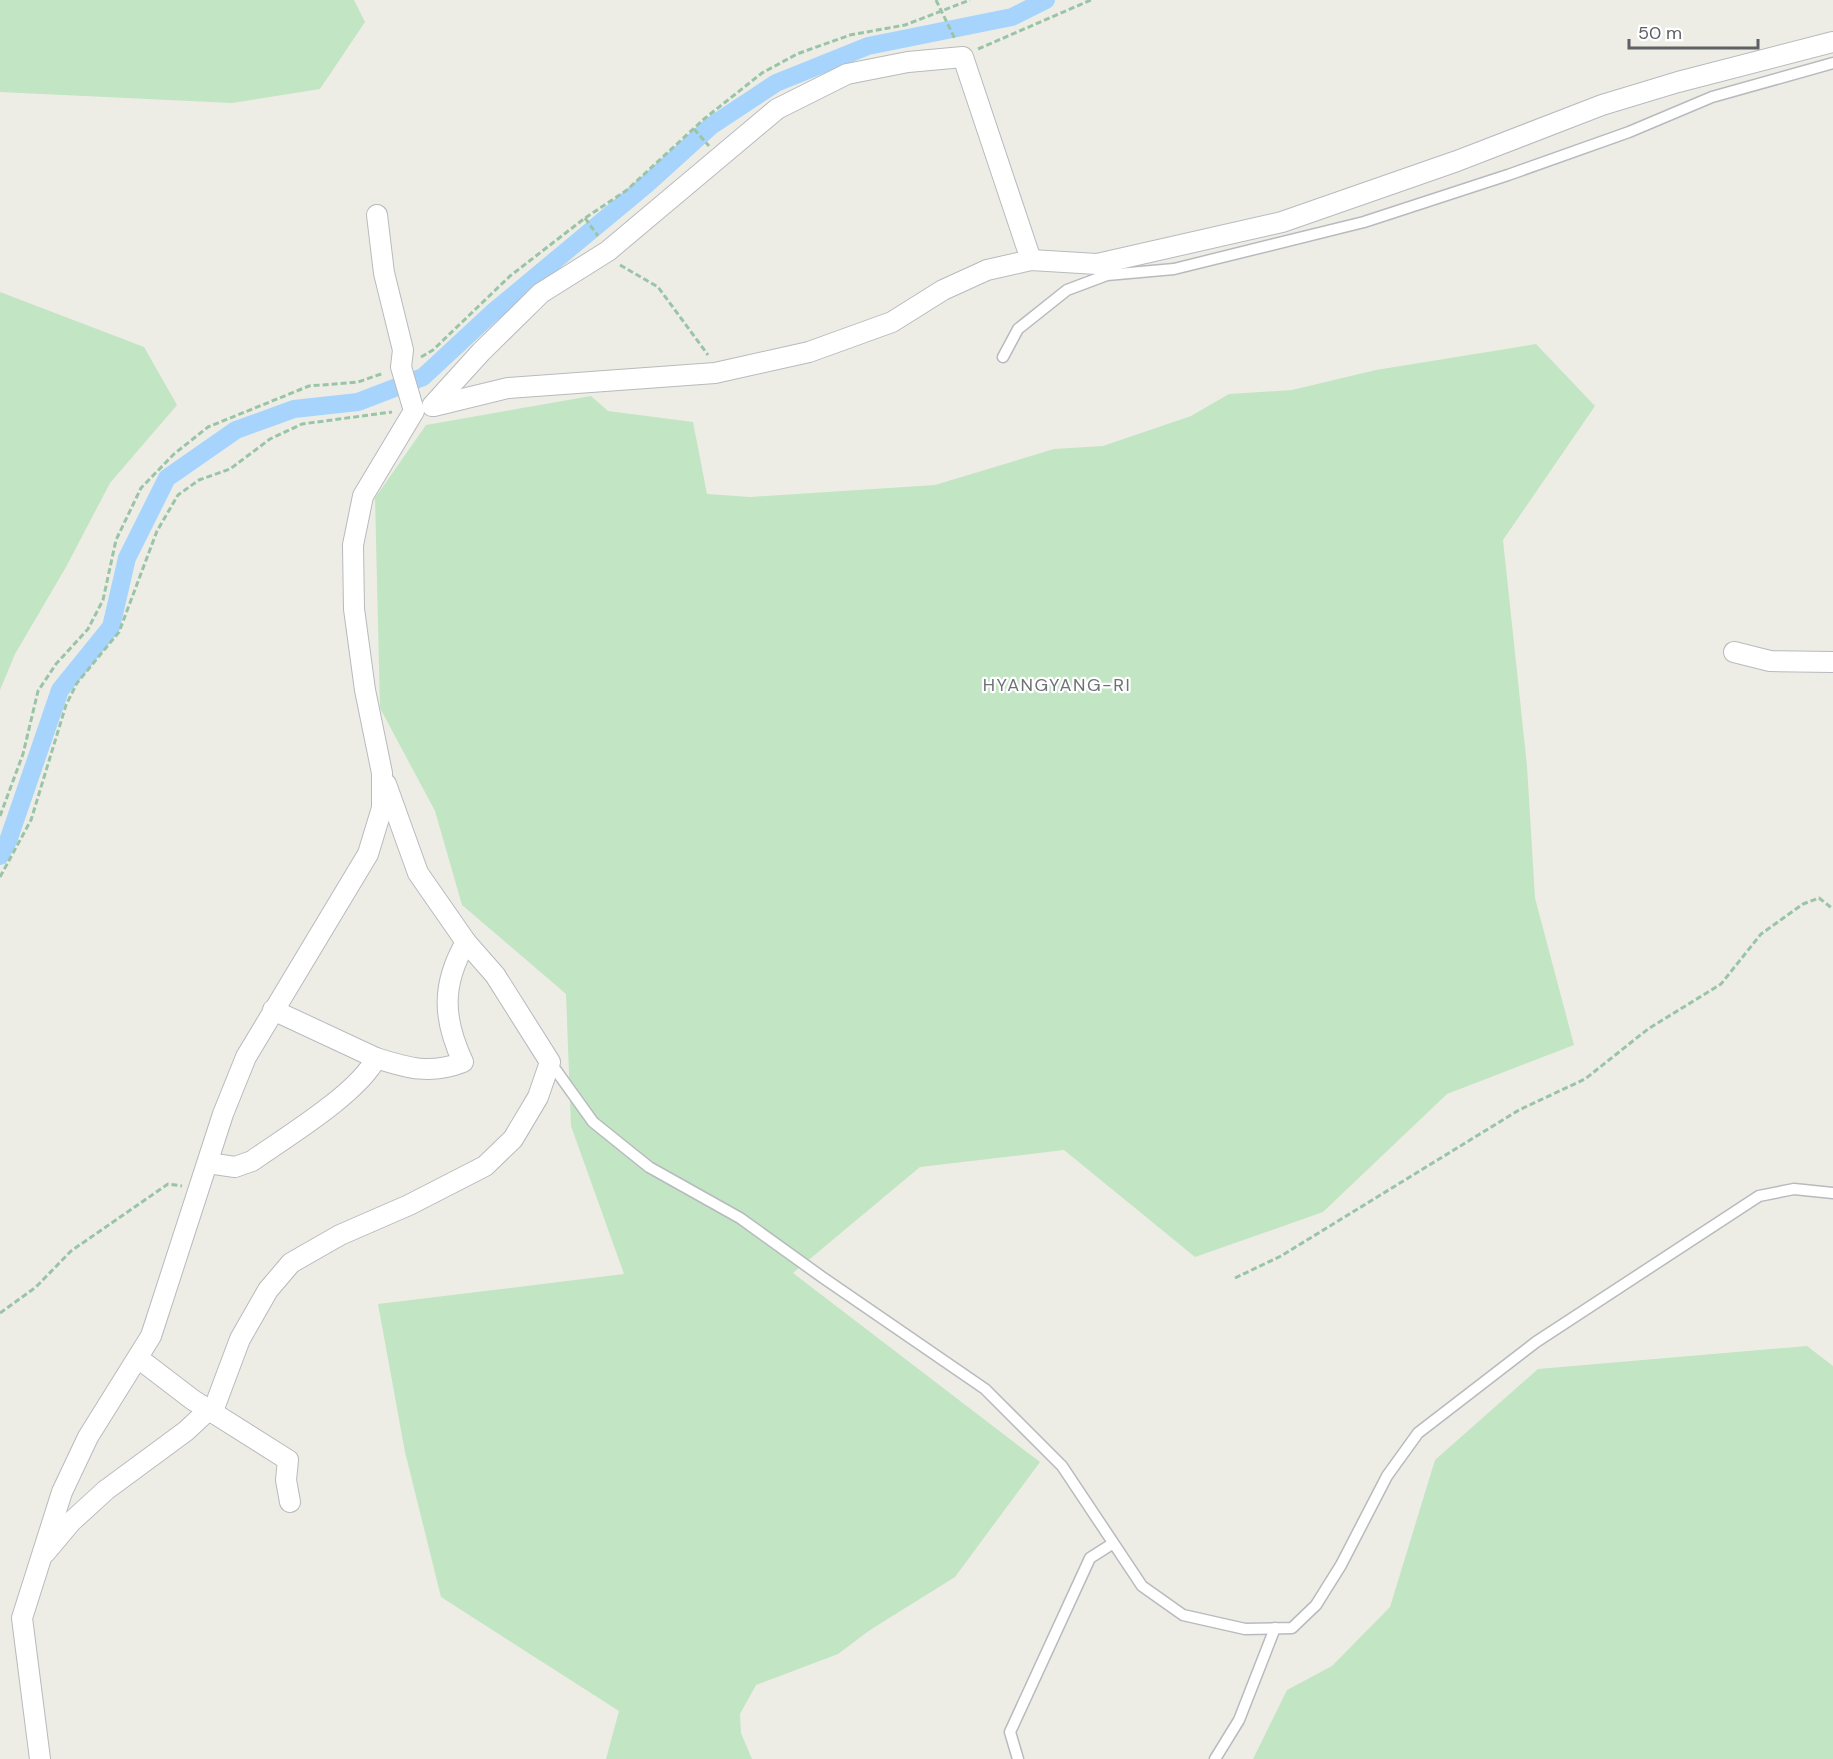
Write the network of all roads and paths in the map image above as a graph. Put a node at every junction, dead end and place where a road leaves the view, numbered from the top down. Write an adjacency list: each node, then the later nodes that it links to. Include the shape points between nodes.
1 (936, 0): 4 (path)
2 (1090, 0): 4 (path)
3 (1833, 42): 8 (street, via 1678,81 1602,105 1282,222 1097,264)
4 (963, 57): 7 (street, via 908,62 847,74 777,109); 8 (street)
5 (1833, 63): 9 (lane, via 1712,97 1508,176 1364,222 1174,269 1107,276 1067,290 1018,329)
6 (377, 215): 12 (street, via 384,273 403,350 401,368)
7 (608, 251): 10 (path, via 623,268 658,287 706,350); 11 (street, via 541,293 481,352)
8 (1031, 260): 10 (street, via 987,270 943,290 892,322 819,348)
9 (1003, 357)
10 (715, 373): 11 (street, via 508,388)
11 (434, 406): 12 (street)
12 (414, 410): 15 (street, via 363,496 352,545 354,609 363,678); 16 (path, via 302,424 270,439 230,469 199,480 178,495 158,531 119,632 77,683 66,705 31,820)
13 (1734, 652): 14 (street, via 1770,661)
14 (1833, 662)
15 (382, 773): 18 (street, via 418,873); 19 (street, via 382,808 368,854)
16 (0, 877)
17 (1833, 909): 25 (path, via 1819,898 1803,904 1761,934 1721,984 1648,1029 1585,1079 1519,1110 1281,1256)
18 (466, 942): 20 (street, via 458,956 446,1003 450,1035 463,1062 444,1070 411,1069); 21 (street, via 495,975)
19 (273, 1010): 20 (street); 22 (street, via 246,1057)
20 (376, 1058): 22 (street, via 370,1071 354,1086 252,1161 235,1167)
21 (550, 1062): 28 (street, via 538,1097 513,1139 485,1166 340,1235 291,1263 268,1290 240,1339 216,1403); 30 (lane, via 593,1122 649,1167 740,1218 985,1389 1062,1466)
22 (208, 1163): 27 (street, via 151,1336)
23 (168, 1184): 26 (path, via 70,1251 36,1287)
24 (1833, 1193): 32 (lane, via 1794,1189 1759,1196 1536,1342 1418,1433 1387,1476 1316,1605 1292,1628)
25 (1235, 1278)
26 (0, 1313)
27 (138, 1358): 28 (street); 31 (street, via 88,1437 62,1492)
28 (209, 1409): 29 (street, via 288,1460); 31 (street, via 186,1431 106,1490 71,1522)
29 (290, 1502)
30 (1112, 1544): 32 (lane, via 1142,1586 1183,1615 1245,1629); 34 (lane, via 1090,1558 1010,1732)
31 (42, 1557): 33 (street, via 22,1618)
32 (1275, 1628): 35 (lane, via 1239,1720)
33 (40, 1759)
34 (1018, 1759)
35 (1215, 1759)

